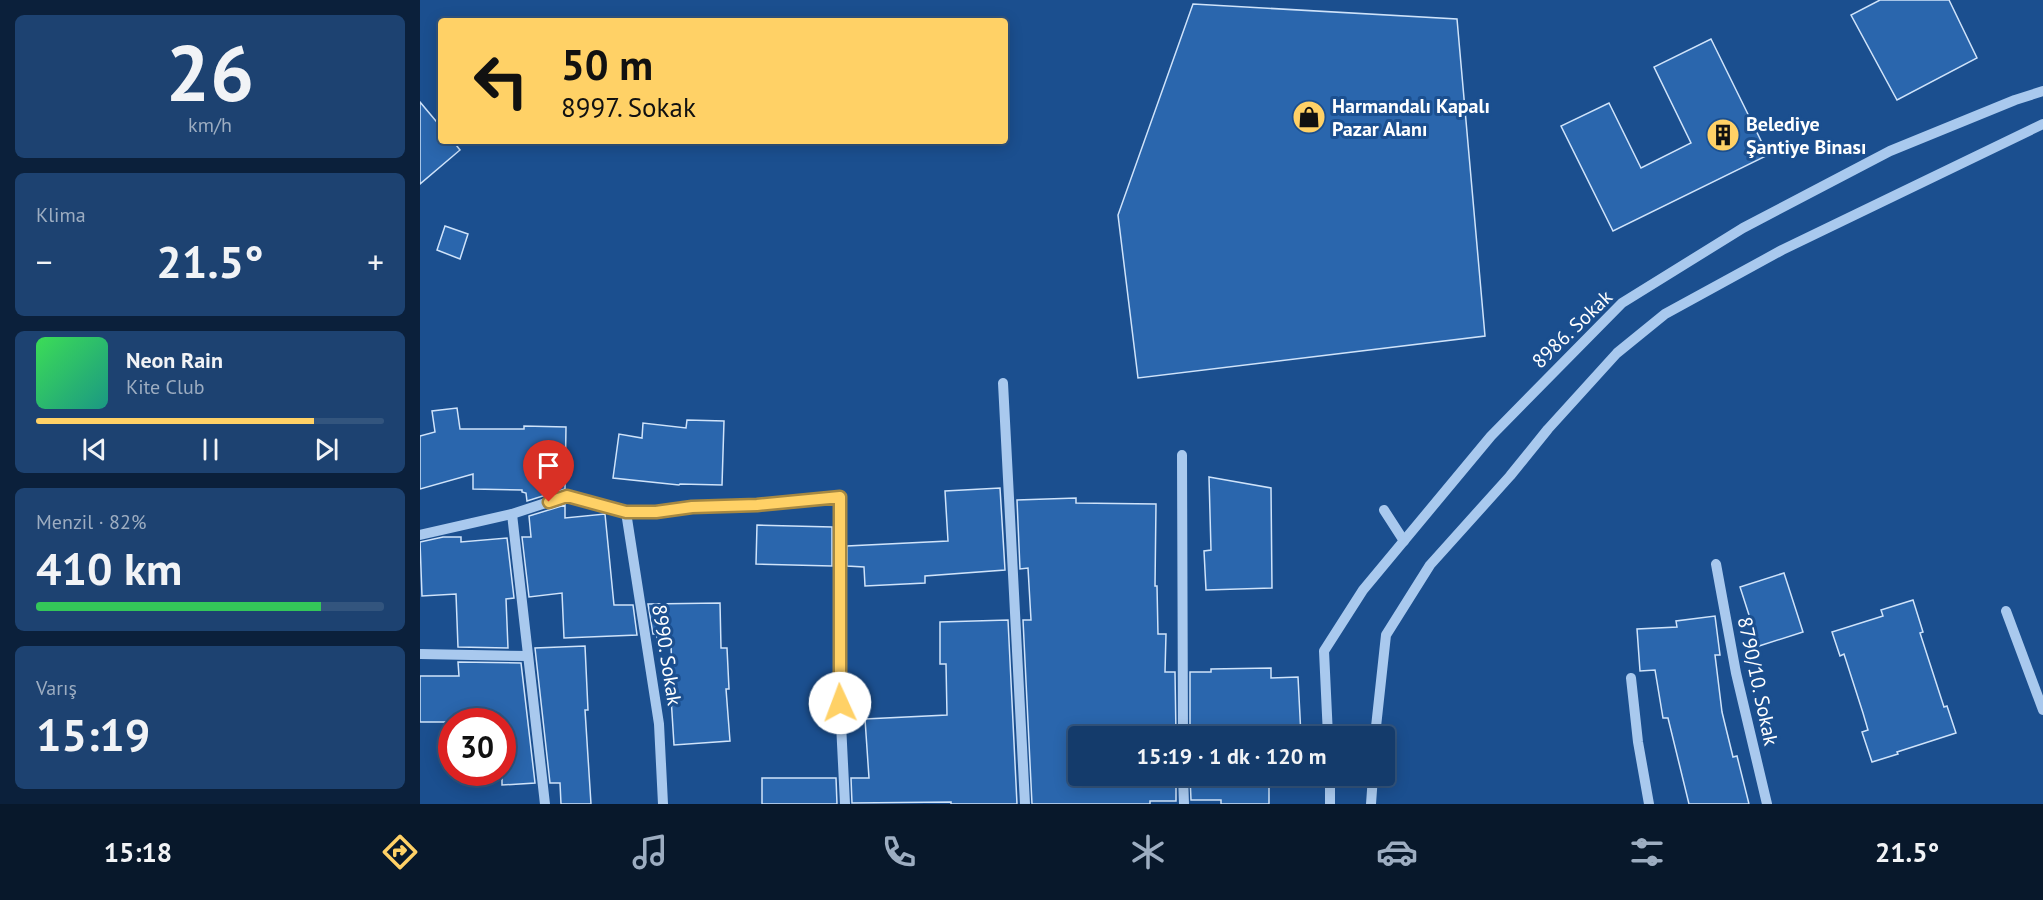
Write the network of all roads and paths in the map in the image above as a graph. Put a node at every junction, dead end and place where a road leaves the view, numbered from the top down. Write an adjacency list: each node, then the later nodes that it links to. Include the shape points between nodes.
1 (2043, 91): 9 (street, 8986. Sokak, via 1890,152 1743,228 1622,303 1491,436)
2 (2043, 124): 18 (street, via 1772,256 1665,314 1617,354 1430,565 1386,636)
3 (1003, 382): 25 (street)
4 (1182, 455): 16 (street)
5 (1384, 510): 9 (street)
6 (626, 512): 7 (street, via 567,496); 23 (street, 8990. Sokak, via 659,724); 24 (street, via 840,497 839,682)
7 (512, 514): 8 (street); 13 (street)
8 (420, 536)
9 (1404, 541): 17 (street, 8986. Sokak, via 1364,590 1324,651)
10 (1716, 564): 30 (street, 8790/10. Sokak, via 1736,673)
11 (2006, 611): 15 (street)
12 (420, 654): 13 (street)
13 (528, 656): 22 (street)
14 (1631, 678): 29 (street)
15 (2043, 710)
16 (1183, 726)
17 (1328, 726)
18 (1376, 726)
19 (1183, 786): 26 (street)
20 (1330, 786): 27 (street)
21 (1372, 786): 28 (street)
22 (545, 804)
23 (663, 804)
24 (845, 804)
25 (1024, 804)
26 (1184, 804)
27 (1330, 804)
28 (1371, 804)
29 (1649, 804)
30 (1767, 804)

